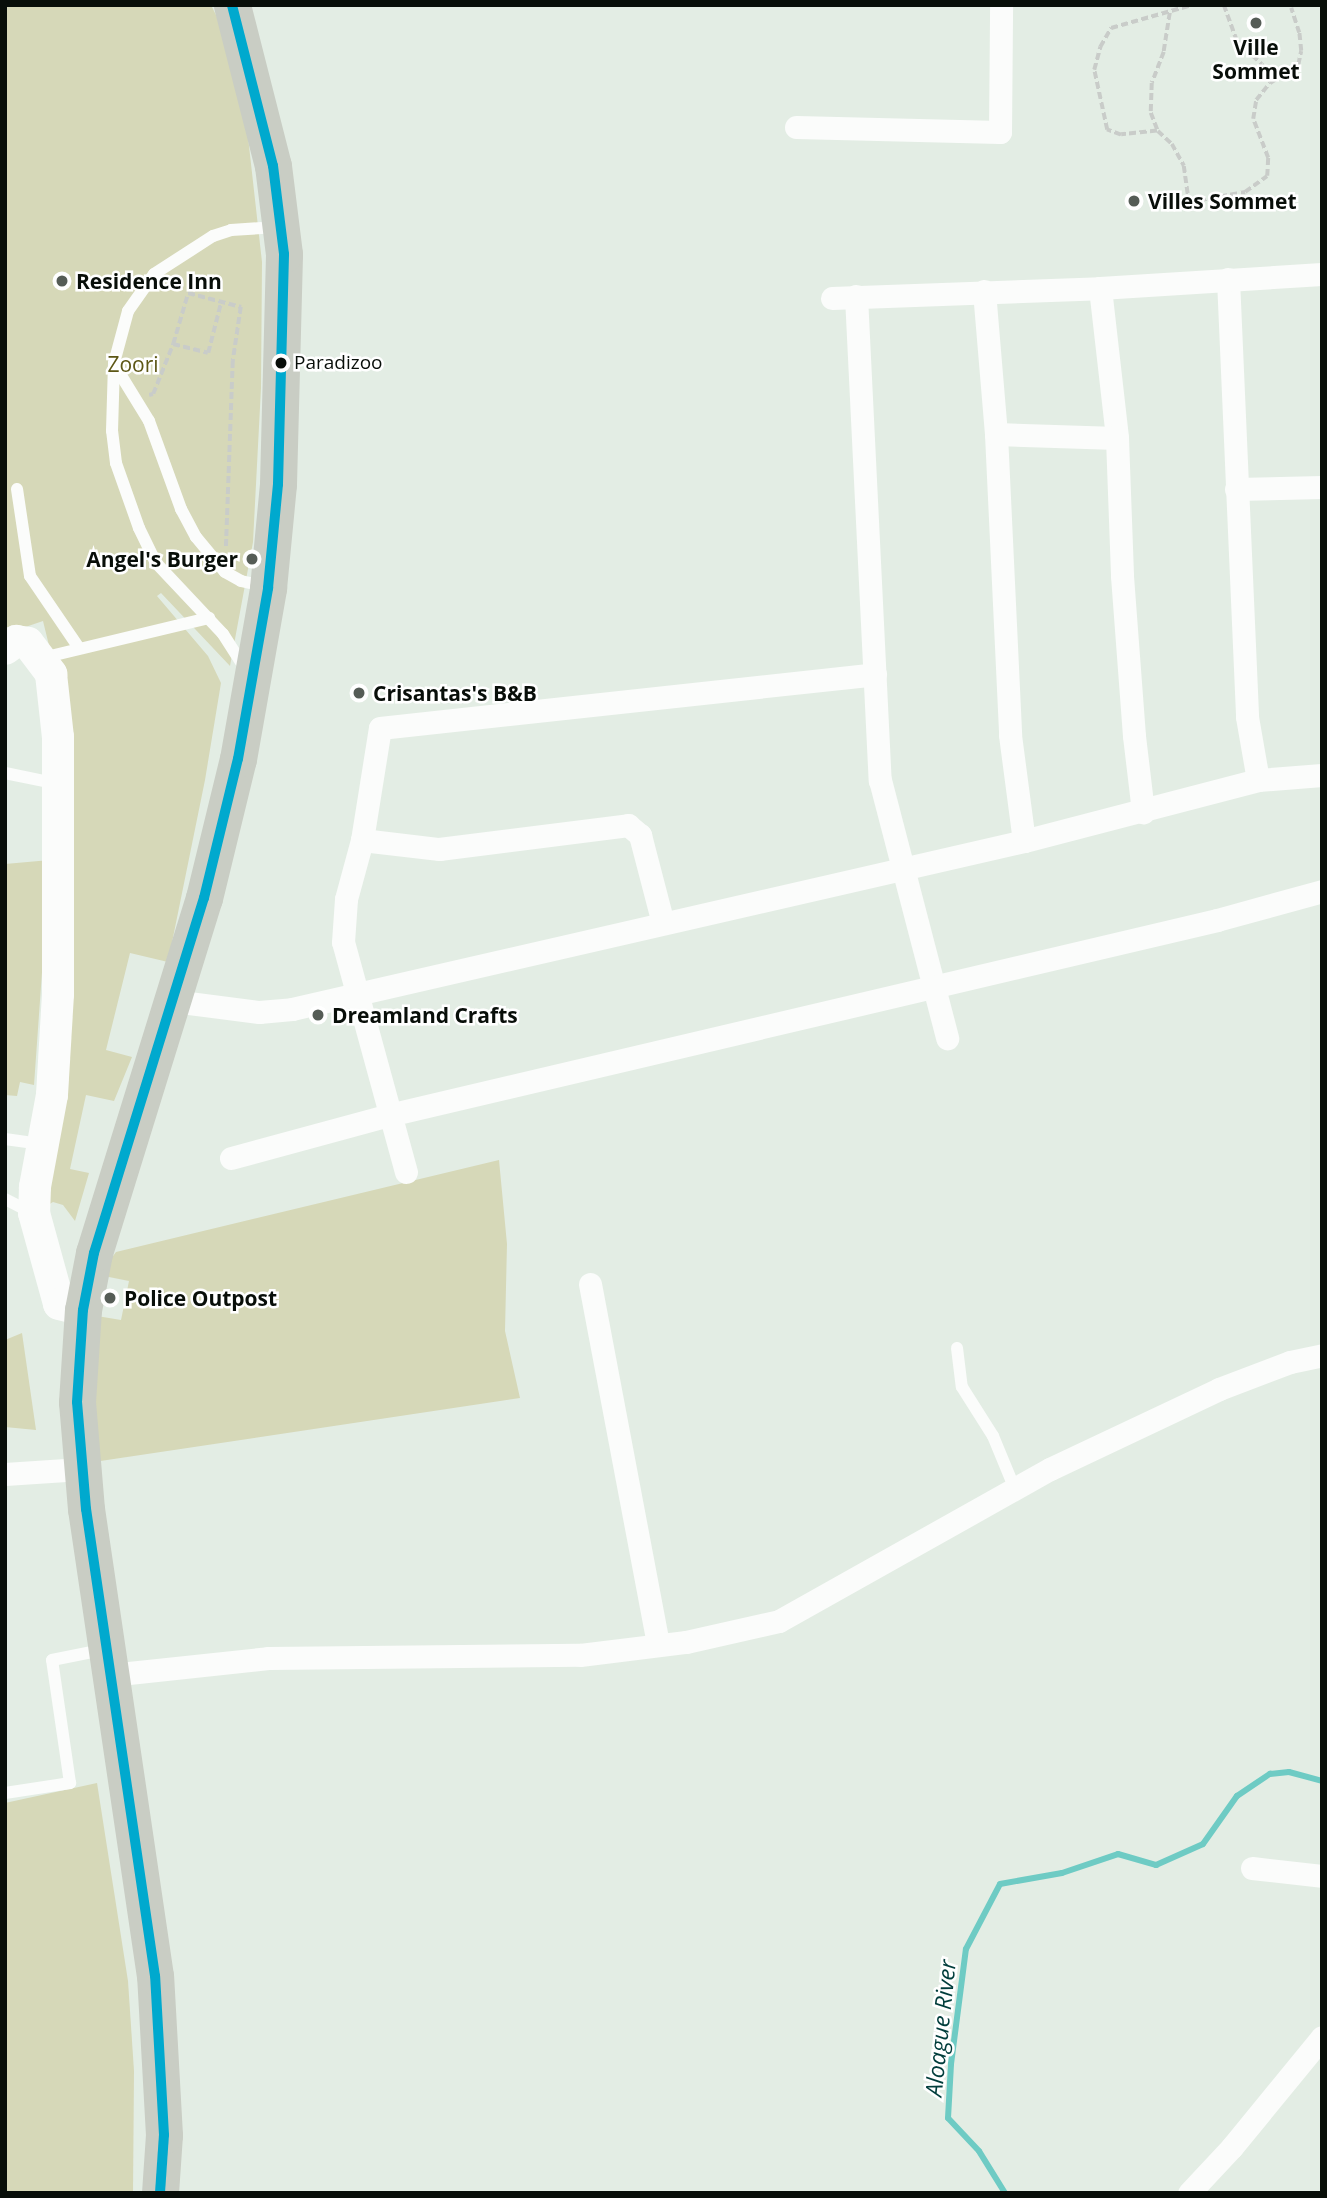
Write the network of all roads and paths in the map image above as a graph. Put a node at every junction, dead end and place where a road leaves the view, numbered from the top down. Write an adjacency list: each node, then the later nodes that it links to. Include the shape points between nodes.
1 (232, 5): 10 (main road, via 262,114)
2 (1001, 5): 8 (street, via 1000,132)
3 (1192, 5): 6 (path)
4 (1224, 5): 7 (path, via 1237,41 1262,64)
5 (1291, 8): 7 (path, via 1299,33 1298,65)
6 (1170, 13): 9 (path, via 1164,52 1152,83 1151,113); 9 (path, via 1111,27 1094,70 1107,130 1121,135)
7 (1270, 83): 9 (path, via 1256,100 1253,119 1268,158 1267,176 1245,192 1189,202 1184,166)
8 (796, 127)
9 (1158, 131)
10 (281, 227): 19 (lane, via 258,226 213,236 154,274 128,311); 27 (main road, via 283,365)
11 (1322, 274): 12 (street)
12 (1228, 279): 13 (street); 25 (street)
13 (1100, 288): 14 (street); 22 (street)
14 (985, 291): 15 (street); 21 (street)
15 (856, 296): 16 (street); 32 (street)
16 (832, 298)
17 (222, 301): 18 (path, via 188,293); 18 (path, via 208,353); 26 (path, via 241,307 233,361)
18 (173, 344): 20 (path, via 153,394)
19 (114, 363): 20 (lane); 28 (lane, via 113,430 126,498 156,563)
20 (137, 399): 26 (lane, via 195,537)
21 (996, 434): 22 (street); 40 (street, via 1010,734)
22 (1117, 439): 38 (street, via 1122,576)
23 (1322, 488): 25 (street)
24 (16, 489): 29 (lane, via 30,576)
25 (1236, 489): 36 (street, via 1247,717)
26 (225, 572): 27 (lane)
27 (268, 588): 33 (main road)
28 (209, 618): 29 (lane); 33 (lane)
29 (79, 648): 31 (lane)
30 (5, 649): 31 (street, via 16,640 28,643)
31 (40, 658): 37 (street, via 51,674)
32 (875, 674): 39 (street, via 380,728); 41 (street, via 880,780)
33 (253, 682): 46 (main road, via 229,802)
34 (5, 773): 37 (lane)
35 (1322, 775): 36 (street)
36 (1258, 780): 38 (street)
37 (58, 784): 50 (street, via 56,1052)
38 (1143, 812): 40 (street)
39 (362, 839): 43 (street, via 439,849 628,825 640,835); 45 (street, via 343,918 343,942)
40 (1024, 841): 41 (street)
41 (903, 868): 43 (street); 44 (street)
42 (1322, 891): 44 (street)
43 (663, 923): 45 (street)
44 (934, 986): 47 (street); 48 (street)
45 (357, 992): 46 (street, via 292,1009 259,1012); 48 (street)
46 (173, 1001): 56 (main road, via 94,1253)
47 (947, 1038)
48 (389, 1115): 51 (street); 52 (street)
49 (5, 1139): 50 (lane)
50 (42, 1144): 54 (street)
51 (231, 1158)
52 (407, 1172)
53 (5, 1199): 54 (lane)
54 (34, 1213): 56 (street, via 59,1304)
55 (590, 1284): 62 (street)
56 (83, 1310): 59 (main road, via 76,1402)
57 (957, 1348): 61 (lane, via 962,1387 993,1436)
58 (1322, 1355): 61 (street, via 1219,1389)
59 (81, 1469): 60 (street); 63 (main road)
60 (5, 1474)
61 (1015, 1489): 62 (street, via 779,1621)
62 (658, 1645): 63 (street, via 580,1655)
63 (108, 1662): 64 (lane, via 52,1660 70,1783); 68 (main road, via 156,1989 164,2135)
64 (5, 1793)
65 (1252, 1868): 66 (street)
66 (1322, 1876)
67 (1322, 2037): 69 (street)
68 (160, 2193)
69 (1189, 2193)

